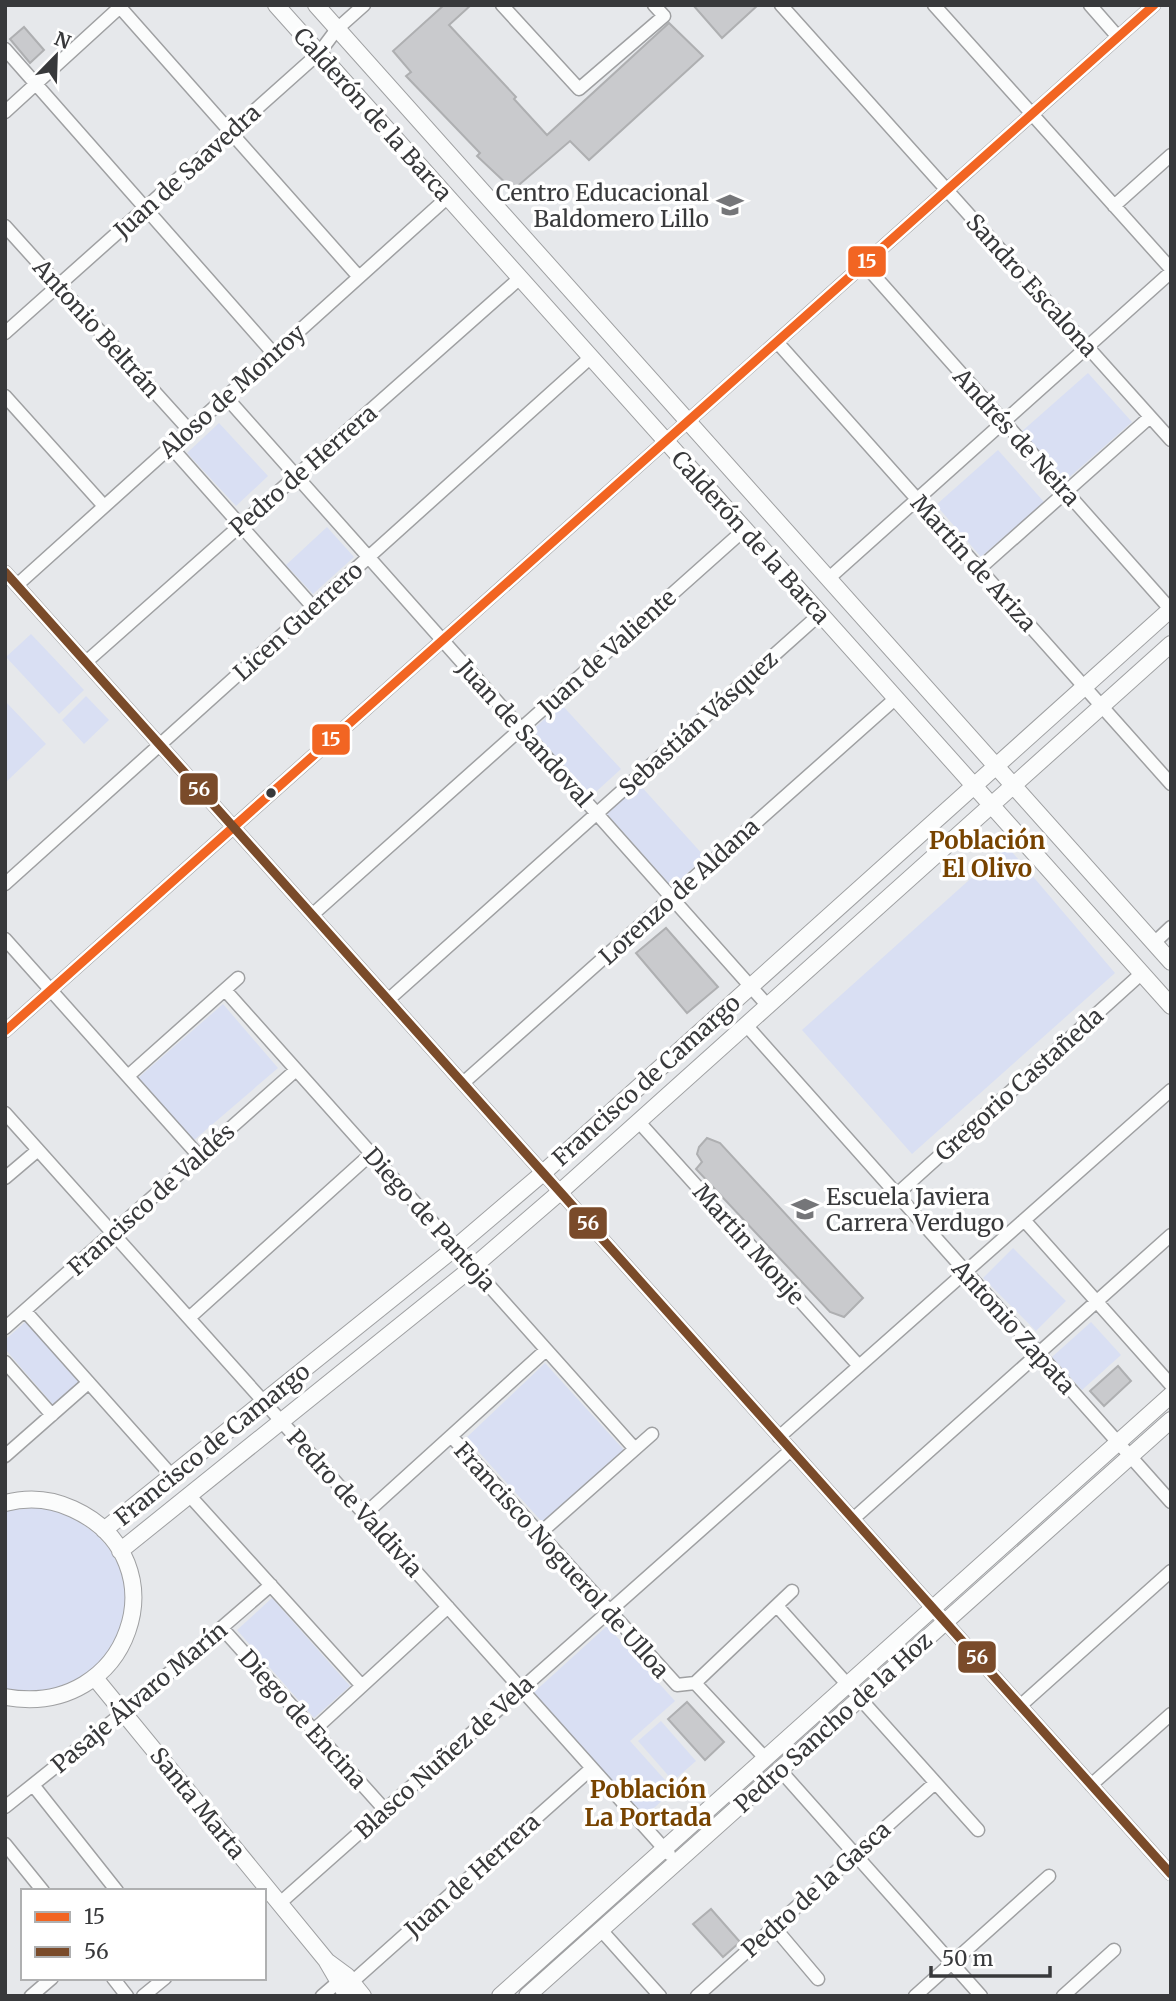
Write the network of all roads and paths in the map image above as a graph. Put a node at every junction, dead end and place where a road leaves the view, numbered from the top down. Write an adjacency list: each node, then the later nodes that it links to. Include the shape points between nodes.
1 (276, 5): 14 (street, Calderón de la Barca)
2 (316, 5): 11 (street, Calderón de la Barca)
3 (364, 5): 11 (street, Juan de Saavedra)
4 (502, 5): 5 (street, via 579,89 664,16)
5 (654, 5)
6 (781, 5): 20 (street, Sandro Escalona)
7 (934, 5): 17 (street)
8 (1090, 5): 12 (street)
9 (1154, 5): 12 (street)
10 (119, 6): 15 (street); 18 (street)
11 (337, 29): 14 (street, Juan de Saavedra); 38 (street, Calderón de la Barca)
12 (1118, 37): 17 (street)
13 (5, 49): 15 (street)
14 (319, 53): 18 (street, Juan de Saavedra); 21 (street, Calderón de la Barca)
15 (36, 84): 16 (street); 23 (street)
16 (5, 112)
17 (1032, 114): 20 (street); 22 (street)
18 (230, 132): 23 (street, Juan de Saavedra); 27 (street)
19 (1171, 155): 22 (street)
20 (947, 190): 25 (street); 32 (street, Sandro Escalona)
21 (448, 198): 27 (street, Aloso de Monroy); 28 (street, Calderón de la Barca)
22 (1114, 206): 26 (street)
23 (145, 208): 29 (street, Juan de Saavedra); 33 (street)
24 (5, 226): 29 (street, Antonio Beltrán)
25 (864, 264): 31 (street); 39 (street, Andrés de Neira)
26 (1171, 270): 32 (street)
27 (359, 277): 33 (street, Aloso de Monroy)
28 (520, 278): 34 (street, Calderón de la Barca); 44 (street, Pedro de Herrera)
29 (59, 285): 30 (street, Juan de Saavedra); 40 (street, Antonio Beltrán)
30 (5, 333)
31 (777, 342): 38 (street); 46 (street, Martín de Ariza)
32 (1088, 348): 37 (street, Sandro Escalona); 39 (street)
33 (274, 354): 36 (street, Aloso de Monroy)
34 (591, 357): 42 (street, Calderón de la Barca); 50 (street, Licen Guerrero)
35 (5, 396): 47 (street)
36 (226, 397): 40 (street, Aloso de Monroy); 44 (street, Juan de Sandoval)
37 (1150, 417): 41 (street, Sandro Escalona); 45 (street)
38 (688, 422): 42 (street); 53 (street, Calderón de la Barca)
39 (1005, 423): 45 (street, Andrés de Neira); 46 (street)
40 (188, 430): 43 (street, Aloso de Monroy)
41 (1171, 440)
42 (666, 441): 49 (street, Calderón de la Barca); 58 (street)
43 (171, 447): 47 (street, Aloso de Monroy); 48 (street)
44 (296, 476): 48 (street, Pedro de Herrera); 50 (street, Juan de Sandoval)
45 (1066, 492): 51 (street); 56 (street, Andrés de Neira)
46 (917, 500): 51 (street, Martín de Ariza); 53 (street)
47 (104, 506): 54 (street, Aloso de Monroy)
48 (241, 526): 55 (street); 60 (street, Pedro de Herrera)
49 (745, 529): 57 (street, Calderón de la Barca); 64 (street, Juan de Valiente)
50 (369, 558): 55 (street, Licen Guerrero); 58 (street, Juan de Sandoval)
51 (979, 569): 61 (street, Martín de Ariza)
52 (5, 572): 54 (street)
53 (828, 579): 66 (street, Calderón de la Barca)
54 (17, 585): 60 (street)
55 (313, 607): 65 (street, Licen Guerrero)
56 (1171, 609): 61 (street, Francisco de Camargo)
57 (820, 614): 62 (street, Calderón de la Barca); 71 (street, Sebastián Vásquez)
58 (443, 641): 64 (street, Juan de Sandoval); 72 (street)
59 (1171, 644): 63 (street, Francisco de Camargo)
60 (86, 662): 65 (street)
61 (1084, 687): 63 (street, Martín de Ariza); 66 (street, Francisco de Camargo)
62 (896, 698): 68 (street, Calderón de la Barca); 74 (street, Lorenzo de Aldana)
63 (1102, 706): 67 (street, Martín de Ariza); 69 (street, Francisco de Camargo)
64 (521, 729): 71 (street, Juan de Sandoval); 75 (street, Juan de Valiente)
65 (160, 744): 72 (street); 73 (street, Licen Guerrero)
66 (996, 766): 68 (street, Francisco de Camargo); 69 (street, Calderón de la Barca)
67 (1171, 784)
68 (974, 786): 70 (street, Calderón de la Barca); 82 (street, Francisco de Camargo)
69 (1013, 786): 70 (street, Francisco de Camargo); 78 (street, Calderón de la Barca)
70 (991, 805): 80 (street, Calderón de la Barca); 86 (street, Francisco de Camargo)
71 (596, 813): 74 (street, Juan de Sandoval); 85 (street, Sebastián Vásquez)
72 (234, 827): 75 (street); 83 (street)
73 (5, 884)
74 (671, 898): 82 (street, Juan de Sandoval); 92 (street, Lorenzo de Aldana)
75 (312, 915): 85 (street)
76 (1171, 927): 78 (street)
77 (5, 939): 83 (street)
78 (1154, 943): 79 (street, Calderón de la Barca)
79 (1171, 962)
80 (1142, 974): 87 (street, Calderón de la Barca); 102 (street, Gregorio Castañeda)
81 (238, 978): 84 (street)
82 (750, 986): 86 (street, Juan de Sandoval); 99 (street, Francisco de Camargo)
83 (51, 990): 89 (street); 91 (street)
84 (225, 990): 90 (street, Diego de Pantoja); 91 (street)
85 (388, 1000): 92 (street)
86 (768, 1006): 88 (street, Francisco de Camargo)
87 (1171, 1006)
88 (746, 1026): 95 (street, Francisco de Camargo); 102 (street, Antonio Zapata)
89 (5, 1031)
90 (296, 1070): 97 (street, Diego de Pantoja); 98 (street, Francisco de Valdés)
91 (128, 1076): 98 (street)
92 (463, 1083): 99 (street)
93 (1171, 1090): 103 (street)
94 (5, 1113): 96 (street, Pedro de Valdivia)
95 (638, 1121): 101 (street, Francisco de Camargo); 116 (street, Martin Monje)
96 (38, 1150): 100 (street); 104 (street, Pedro de Valdivia)
97 (371, 1154): 106 (street, Diego de Pantoja); 111 (street)
98 (199, 1156): 104 (street, Francisco de Valdés)
99 (543, 1173): 101 (street); 106 (street, Francisco de Camargo)
100 (5, 1178)
101 (560, 1192): 107 (street, Francisco de Camargo); 126 (street)
102 (896, 1195): 108 (street, Antonio Zapata)
103 (1024, 1220): 108 (street); 109 (street)
104 (113, 1233): 110 (street, Francisco de Valdés); 111 (street, Pedro de Valdivia)
105 (1171, 1235): 109 (street)
106 (456, 1248): 107 (street, Diego de Pantoja); 120 (street, Francisco de Camargo)
107 (472, 1267): 113 (street, Diego de Pantoja); 122 (street, Francisco de Camargo)
108 (965, 1272): 114 (street, Antonio Zapata); 116 (street)
109 (1096, 1301): 114 (street); 118 (street)
110 (25, 1311): 112 (street, Francisco de Valdés); 117 (street)
111 (189, 1318): 120 (street, Pedro de Valdivia)
112 (5, 1328)
113 (546, 1350): 125 (street); 128 (street, Diego de Pantoja)
114 (1038, 1354): 127 (street, Antonio Zapata); 137 (street)
115 (5, 1362): 121 (street)
116 (859, 1366): 126 (street)
117 (88, 1382): 121 (street); 132 (street)
118 (1171, 1385)
119 (1171, 1395): 127 (street, Pedro Sancho de la Hoz)
120 (265, 1403): 122 (street, Pedro de Valdivia); 132 (street, Francisco de Camargo)
121 (52, 1415): 130 (street)
122 (280, 1420): 133 (street, Francisco de Camargo); 136 (street, Pedro de Valdivia)
123 (1171, 1420): 131 (street, Pedro Sancho de la Hoz)
124 (652, 1434): 128 (street)
125 (451, 1436): 136 (street); 139 (street, Francisco Noguerol de Ulloa)
126 (779, 1437): 129 (street)
127 (1117, 1443): 131 (street, Antonio Zapata); 146 (street, Pedro Sancho de la Hoz)
128 (635, 1450): 139 (street)
129 (791, 1450): 137 (street); 147 (street, Blasco Nuñez de Vela)
130 (5, 1456)
131 (1130, 1456): 134 (street, Antonio Zapata); 148 (street, Pedro Sancho de la Hoz)
132 (172, 1476): 138 (street, Francisco de Camargo)
133 (189, 1495): 140 (street, Francisco de Camargo); 142 (street)
134 (1171, 1502)
135 (5, 1503): 138 (street, Francisco de Camargo, via 54,1502 81,1512)
136 (365, 1514): 145 (street, Pedro de Valdivia)
137 (853, 1519): 146 (street)
138 (104, 1530): 140 (street, Francisco de Camargo)
139 (539, 1534): 147 (street, Francisco Noguerol de Ulloa)
140 (120, 1551): 150 (street, Francisco de Camargo, via 132,1584 131,1619 119,1652)
141 (1171, 1571): 157 (street)
142 (271, 1585): 149 (street, Pasaje Álvaro Marín); 153 (street)
143 (792, 1591): 144 (street)
144 (777, 1606): 151 (street); 152 (street)
145 (448, 1607): 153 (street); 154 (street, Pedro de Valdivia)
146 (933, 1608): 148 (street); 152 (street, Pedro Sancho de la Hoz)
147 (608, 1611): 151 (street, Francisco Noguerol de Ulloa, via 673,1683); 154 (street, Blasco Nuñez de Vela)
148 (945, 1622): 156 (street, Pedro Sancho de la Hoz); 157 (street)
149 (222, 1628): 158 (street, Pasaje Álvaro Marín); 160 (street, Diego de Encina)
150 (95, 1678): 155 (street, Francisco de Camargo, via 52,1699); 158 (street, Santa Marta)
151 (695, 1683): 161 (street, Francisco Noguerol de Ulloa)
152 (847, 1685): 156 (street); 161 (street, Pedro Sancho de la Hoz)
153 (362, 1686): 160 (street)
154 (521, 1689): 162 (street, Pedro de Valdivia); 168 (street, Blasco Nuñez de Vela)
155 (5, 1697)
156 (859, 1699): 163 (street, Pedro Sancho de la Hoz); 164 (street)
157 (1020, 1706): 166 (street)
158 (124, 1712): 165 (street, Pasaje Álvaro Marín); 178 (street, Santa Marta)
159 (1171, 1714): 166 (street)
160 (314, 1730): 168 (street, Diego de Encina)
161 (765, 1758): 171 (street, Pedro Sancho de la Hoz)
162 (592, 1768): 171 (street, Pedro de Valdivia); 188 (street, Juan de Herrera)
163 (780, 1770): 172 (street); 173 (street, Pedro Sancho de la Hoz)
164 (935, 1783): 169 (street); 172 (street, Pedro de la Gasca)
165 (33, 1786): 167 (street, Pasaje Álvaro Marín); 177 (street)
166 (1091, 1786): 174 (street)
167 (5, 1807)
168 (385, 1810): 179 (street, Blasco Nuñez de Vela)
169 (978, 1830)
170 (5, 1844): 176 (street)
171 (664, 1849): 173 (street, Pedro de Valdivia); 194 (street, Pedro Sancho de la Hoz)
172 (855, 1854): 180 (street, Pedro de la Gasca); 183 (street)
173 (676, 1863): 181 (street, Pedro Sancho de la Hoz)
174 (1171, 1874)
175 (1049, 1876): 183 (street)
176 (41, 1889)
177 (115, 1889)
178 (264, 1889)
179 (272, 1899): 188 (street, Santa Marta)
180 (774, 1927): 184 (street); 197 (street, Pedro de la Gasca)
181 (601, 1930): 195 (street, Pedro Sancho de la Hoz); 196 (street)
182 (1114, 1950): 200 (street)
183 (952, 1963): 198 (street); 199 (street)
184 (818, 1979)
185 (50, 1980): 189 (street)
186 (115, 1980): 190 (street)
187 (163, 1980): 191 (street)
188 (345, 1987): 192 (street, Juan de Herrera); 193 (street, Santa Marta)
189 (31, 1996)
190 (127, 1996)
191 (143, 1996)
192 (321, 1996)
193 (363, 1996)
194 (500, 1996)
195 (527, 1996)
196 (660, 1996)
197 (696, 1996)
198 (915, 1996)
199 (981, 1996)
200 (1063, 1996)

